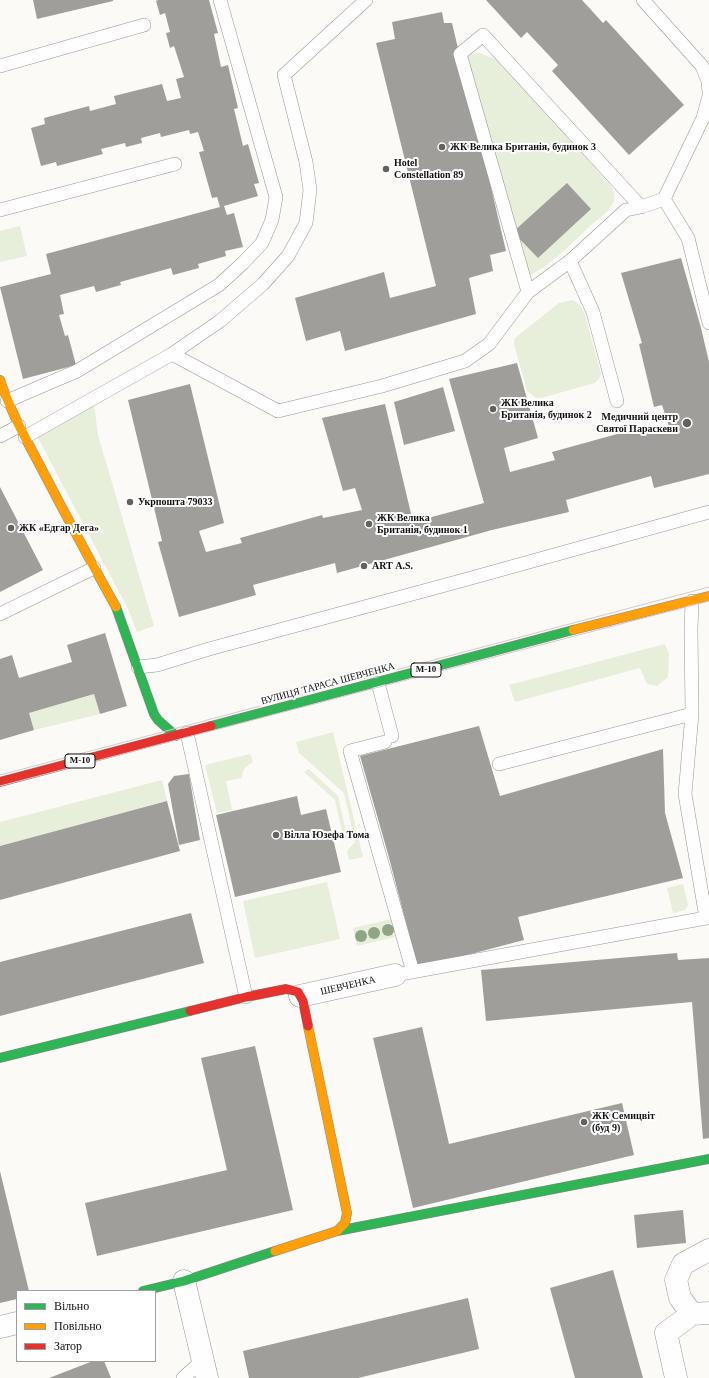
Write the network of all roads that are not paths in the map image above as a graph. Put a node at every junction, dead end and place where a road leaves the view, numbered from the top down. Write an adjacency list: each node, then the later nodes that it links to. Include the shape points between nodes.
1 (220, 0): 17 (lane, via 276,197 272,220 262,243 219,285 78,371)
2 (366, 0): 15 (lane, via 284,75 306,162 310,190 306,223 288,256 263,284 220,321)
3 (643, 0): 6 (lane, via 702,66)
4 (144, 25): 5 (lane)
5 (0, 66)
6 (709, 92)
7 (709, 96): 9 (lane, via 703,118)
8 (175, 164): 11 (lane)
9 (664, 198): 10 (lane); 14 (lane, via 688,238)
10 (641, 207): 12 (lane, via 626,210); 13 (lane, via 484,35 460,54)
11 (0, 210)
12 (570, 261): 13 (lane); 18 (lane, via 594,312)
13 (528, 292): 15 (lane, via 489,344 466,361 382,386 278,411)
14 (709, 323)
15 (172, 354): 21 (lane)
16 (0, 380): 17 (street)
17 (7, 401): 19 (street)
18 (617, 401)
19 (19, 426): 20 (lane); 21 (street)
20 (0, 436)
21 (25, 438): 23 (street)
22 (709, 512): 27 (lane, via 157,665)
23 (94, 568): 26 (lane); 27 (street, via 118,610)
24 (709, 596): 25 (street, ВУЛИЦЯ ТАРАСА ШЕВЧЕНКА / М-10)
25 (692, 601): 28 (street, ВУЛИЦЯ ТАРАСА ШЕВЧЕНКА / М-10); 30 (lane)
26 (0, 614)
27 (138, 667): 29 (street)
28 (378, 683): 31 (street, ВУЛИЦЯ ТАРАСА ШЕВЧЕНКА / М-10); 36 (lane, via 389,739 350,751)
29 (154, 714): 31 (street, via 158,720); 32 (street, via 153,726 145,736)
30 (692, 714): 33 (lane); 35 (lane, via 685,794)
31 (182, 734): 32 (street, ВУЛИЦЯ ТАРАСА ШЕВЧЕНКА / М-10); 38 (lane)
32 (144, 745): 34 (street, ВУЛИЦЯ ТАРАСА ШЕВЧЕНКА / М-10)
33 (499, 764)
34 (0, 782)
35 (708, 919): 36 (lane)
36 (404, 973): 37 (street, ШЕВЧЕНКА)
37 (300, 996): 38 (street, via 298,992 286,989); 41 (street, via 347,1213 345,1224)
38 (246, 997): 39 (street)
39 (0, 1058)
40 (709, 1159): 41 (street)
41 (337, 1231): 43 (street)
42 (709, 1250): 45 (street, via 683,1264 676,1280 680,1298)
43 (184, 1281): 44 (street); 48 (street)
44 (147, 1290)
45 (700, 1314): 50 (street, via 666,1333)
46 (16, 1323): 47 (street)
47 (0, 1327)
48 (205, 1369): 49 (lane)
49 (183, 1378)
50 (676, 1378)

